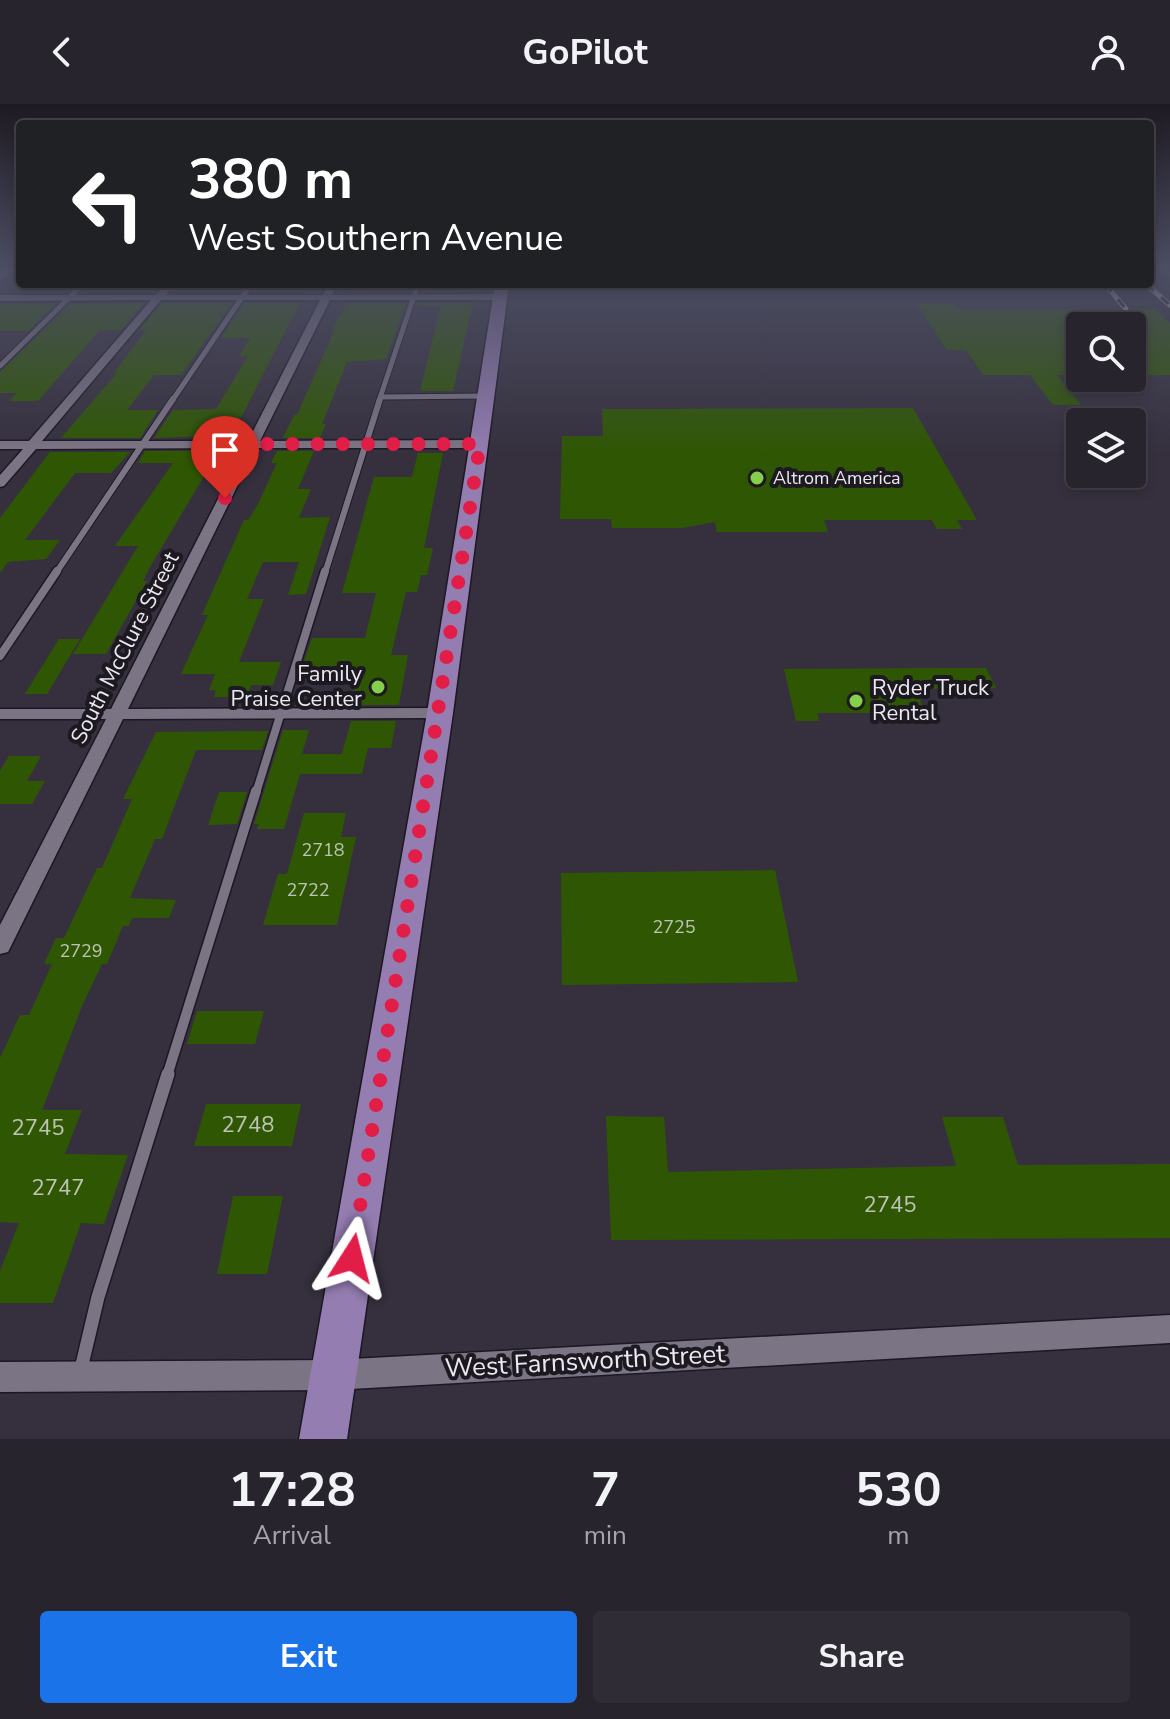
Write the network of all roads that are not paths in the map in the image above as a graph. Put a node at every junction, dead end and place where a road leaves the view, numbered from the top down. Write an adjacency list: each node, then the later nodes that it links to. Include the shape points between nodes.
1 (37, 329): 7 (lane)
2 (131, 329): 14 (street)
3 (220, 329): 15 (lane)
4 (310, 329): 10 (street, South McClure Street)
5 (403, 329): 9 (lane)
6 (495, 329): 8 (main road)
7 (0, 366)
8 (486, 396): 9 (lane); 12 (main road)
9 (381, 397): 11 (lane)
10 (252, 444): 11 (street); 15 (street); 21 (street, South McClure Street)
11 (365, 444): 12 (street); 18 (lane)
12 (480, 444): 19 (main road)
13 (0, 445): 14 (street)
14 (32, 445): 15 (street); 16 (street)
15 (142, 445): 17 (lane)
16 (0, 483)
17 (0, 656)
18 (280, 713): 19 (street); 21 (street); 25 (lane, via 98,1297)
19 (440, 713): 24 (main road)
20 (0, 714): 21 (street)
21 (116, 714): 22 (street, South McClure Street)
22 (0, 946)
23 (1170, 1329): 24 (street, West Farnsworth Street)
24 (333, 1375): 25 (street, West Farnsworth Street); 27 (main road)
25 (79, 1376): 26 (street, West Farnsworth Street)
26 (0, 1377)
27 (323, 1439)

